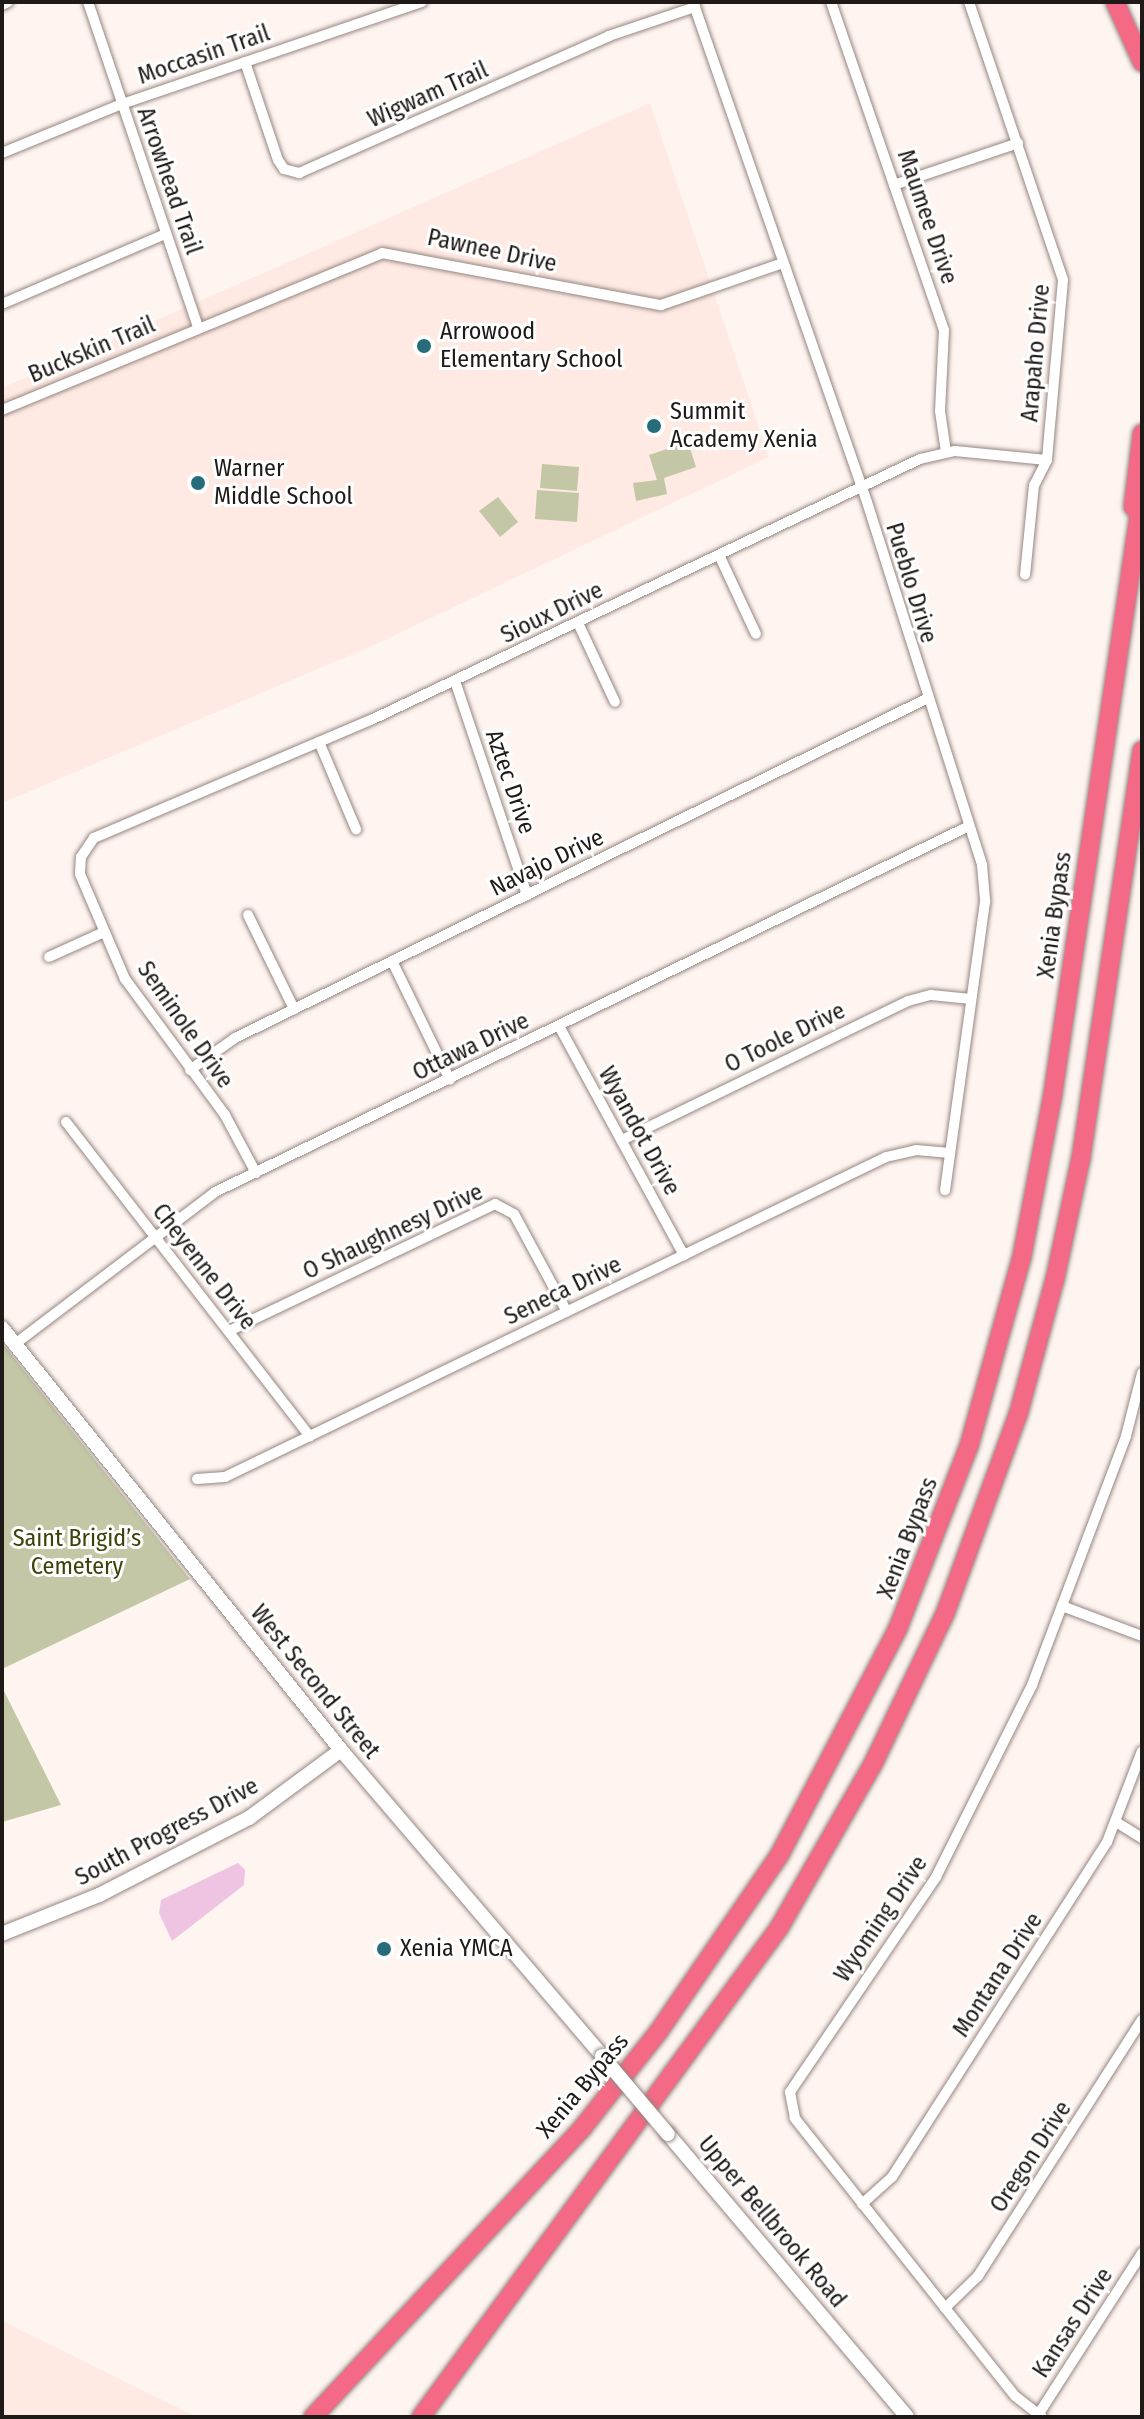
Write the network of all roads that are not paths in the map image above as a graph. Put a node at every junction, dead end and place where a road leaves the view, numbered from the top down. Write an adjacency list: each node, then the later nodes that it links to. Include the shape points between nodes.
1 (8, 2): 8 (street)
2 (88, 2): 11 (street, Arrowhead Trail)
3 (422, 2): 9 (street, Moccasin Trail)
4 (831, 2): 14 (street, Maumee Drive)
5 (969, 2): 12 (street, Arapaho Drive)
6 (1115, 2): 10 (highway)
7 (694, 4): 9 (street, Wigwam Trail, via 609,36 299,173 284,169 278,160); 16 (street, Pueblo Drive)
8 (2, 5)
9 (245, 62): 11 (street, Moccasin Trail)
10 (1142, 62)
11 (122, 104): 13 (street, Moccasin Trail); 15 (street, Arrowhead Trail)
12 (1018, 143): 14 (street); 22 (street, Arapaho Drive, via 1063,280)
13 (2, 153)
14 (894, 185): 21 (street, Maumee Drive, via 944,330 940,411)
15 (165, 234): 17 (street); 18 (street, Arrowhead Trail)
16 (783, 263): 18 (street, Pawnee Drive, via 661,305 382,253); 23 (street, Pueblo Drive)
17 (2, 304)
18 (198, 327): 19 (street, Buckskin Trail)
19 (2, 410)
20 (1142, 434): 33 (highway)
21 (946, 452): 22 (street, Sioux Drive); 23 (street, Sioux Drive)
22 (1047, 460): 26 (street, Arapaho Drive, via 1034,485)
23 (861, 487): 25 (street, Sioux Drive); 30 (street, Pueblo Drive)
24 (1142, 495): 33 (highway, Xenia Bypass)
25 (719, 555): 27 (street, Sioux Drive); 28 (street)
26 (1025, 575)
27 (578, 623): 29 (street, Sioux Drive); 31 (street)
28 (756, 634)
29 (455, 681): 32 (street, Sioux Drive); 38 (street, Aztec Drive)
30 (926, 699): 35 (street, Pueblo Drive); 38 (street, Navajo Drive)
31 (615, 702)
32 (319, 742): 36 (street); 37 (street, Sioux Drive, via 94,838)
33 (1105, 743): 75 (highway, Xenia Bypass, via 1053,1093 1013,1295 949,1501 870,1689 773,1865 659,2031 574,2136)
34 (1142, 751): 76 (highway, via 1081,1158 1055,1279 1014,1427 945,1614 873,1764 779,1928)
35 (969, 826): 43 (street, Pueblo Drive, via 982,865 985,902); 45 (street, Ottawa Drive)
36 (356, 829)
37 (84, 850): 40 (street, Seminole Drive, via 80,874)
38 (527, 895): 42 (street, Navajo Drive)
39 (248, 915): 44 (street)
40 (104, 932): 41 (street); 46 (street, Seminole Drive, via 133,995)
41 (49, 957)
42 (392, 961): 44 (street, Navajo Drive); 47 (street)
43 (971, 999): 49 (street, O Toole Drive, via 931,995 908,1001); 50 (street, Pueblo Drive)
44 (294, 1009): 46 (street, Navajo Drive, via 235,1038)
45 (559, 1026): 47 (street, Ottawa Drive); 49 (street, Wyandot Drive)
46 (190, 1070): 51 (street, Seminole Drive, via 232,1126)
47 (450, 1080): 51 (street, Ottawa Drive)
48 (66, 1122): 53 (street, Cheyenne Drive)
49 (622, 1140): 54 (street, Wyandot Drive)
50 (950, 1153): 52 (street, Pueblo Drive); 54 (street, Seneca Drive, via 916,1150 886,1157)
51 (256, 1173): 53 (street, Ottawa Drive, via 206,1198)
52 (945, 1190)
53 (155, 1236): 57 (street, Cheyenne Drive); 58 (street, Ottawa Drive)
54 (684, 1255): 55 (street, Seneca Drive)
55 (567, 1312): 57 (street, O Shaughnesy Drive, via 514,1214 495,1204); 60 (street, Seneca Drive)
56 (2, 1328): 58 (main road, West Second Street)
57 (229, 1331): 60 (street, Cheyenne Drive)
58 (15, 1344): 64 (main road, West Second Street)
59 (1142, 1373): 62 (street, Wyoming Drive, via 1126,1436)
60 (310, 1436): 61 (street, Seneca Drive, via 225,1477)
61 (197, 1479)
62 (1062, 1606): 63 (street); 71 (street, Wyoming Drive, via 1032,1685 936,1877 793,2083 790,2103 795,2118)
63 (1142, 1636)
64 (341, 1750): 68 (main road, South Progress Drive, via 249,1818 99,1895); 70 (main road, West Second Street)
65 (1142, 1751): 66 (street, Montana Drive)
66 (1116, 1822): 67 (street); 71 (street, Montana Drive, via 892,2177)
67 (1142, 1838)
68 (2, 1934)
69 (1142, 2020): 73 (street, Oregon Drive, via 978,2276)
70 (602, 2056): 77 (main road, Upper Bellbrook Road, bridge)
71 (862, 2204): 73 (street, Wyoming Drive)
72 (1142, 2253): 74 (street, Kansas Drive)
73 (945, 2308): 74 (street, Wyoming Drive, via 1015,2396)
74 (1040, 2416)
75 (313, 2417)
76 (421, 2417)
77 (907, 2417)

